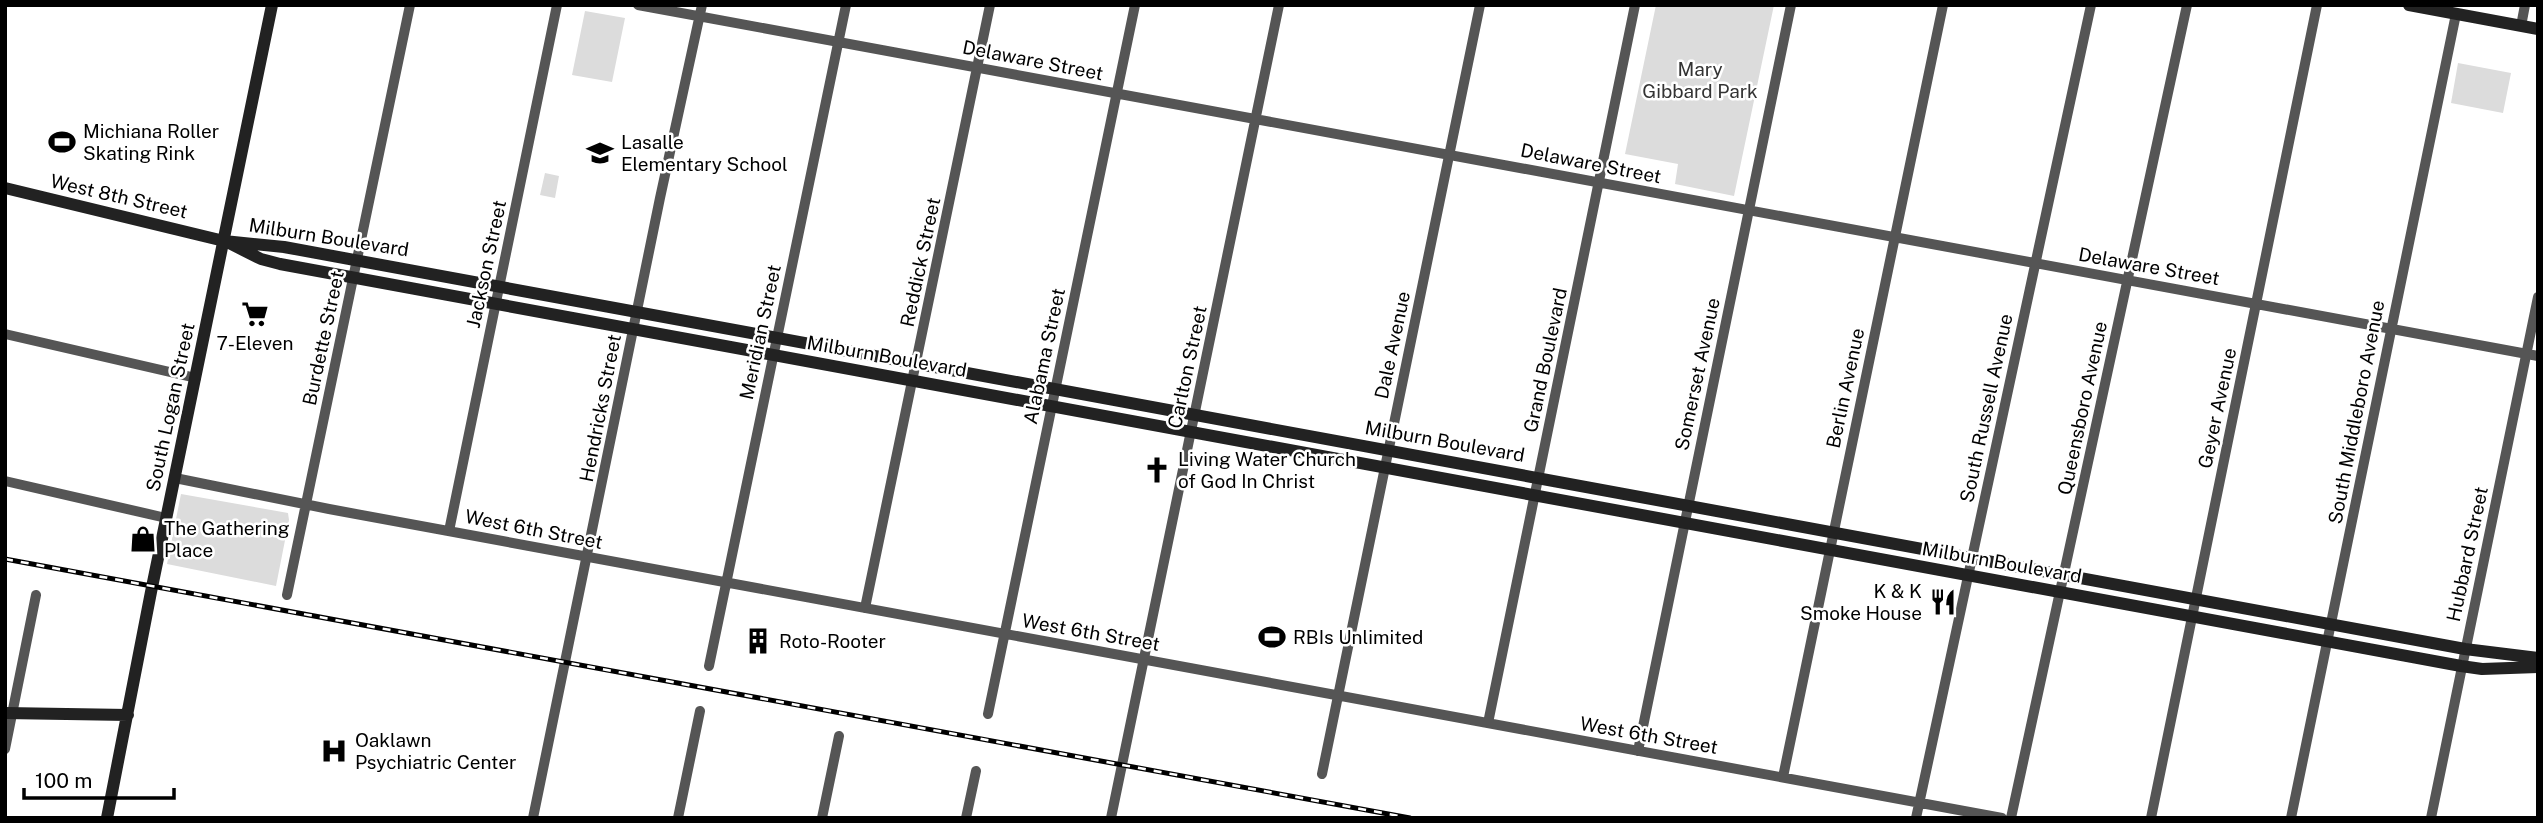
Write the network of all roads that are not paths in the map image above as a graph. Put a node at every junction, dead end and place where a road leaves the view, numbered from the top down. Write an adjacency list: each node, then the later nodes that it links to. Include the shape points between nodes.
1 (272, 5): 32 (street, South Logan Street)
2 (410, 5): 33 (street, Burdette Street)
3 (557, 5): 37 (street, Jackson Street)
4 (638, 5): 20 (street, Delaware Street)
5 (702, 5): 20 (street, Hendricks Street)
6 (846, 5): 23 (street, Meridian Street)
7 (990, 5): 24 (street, Reddick Street)
8 (1135, 5): 25 (street, Alabama Street)
9 (1279, 5): 26 (street, Carlton Street)
10 (1480, 5): 27 (street, Dale Avenue)
11 (1635, 5): 28 (street, Grand Boulevard)
12 (1791, 5): 30 (street, Somerset Avenue)
13 (1943, 5): 31 (street, Berlin Avenue)
14 (2091, 5): 34 (street, South Russell Avenue)
15 (2187, 5): 36 (street, Queensboro Avenue)
16 (2317, 5): 39 (street, Geyer Avenue)
17 (2409, 5): 19 (street)
18 (2525, 5): 21 (street)
19 (2454, 10): 21 (street); 43 (street, South Middleboro Avenue)
20 (700, 17): 23 (street, Delaware Street); 41 (street, Hendricks Street)
21 (2521, 26): 22 (street)
22 (2538, 29)
23 (838, 42): 24 (street, Delaware Street); 45 (street, Meridian Street)
24 (978, 68): 25 (street, Delaware Street); 49 (street, Reddick Street)
25 (1117, 93): 26 (street, Delaware Street); 52 (street, Alabama Street)
26 (1256, 119): 27 (street, Delaware Street); 54 (street, Carlton Street)
27 (1450, 155): 28 (street, Delaware Street); 56 (street, Dale Avenue)
28 (1599, 182): 30 (street, Delaware Street); 59 (street, Grand Boulevard)
29 (5, 188): 32 (street, West 8th Street)
30 (1749, 210): 31 (street, Delaware Street); 63 (street, Somerset Avenue)
31 (1894, 237): 34 (street, Delaware Street); 67 (street, Berlin Avenue)
32 (224, 241): 33 (street, Milburn Boulevard); 35 (street, Milburn Boulevard, via 261,259); 50 (street, South Logan Street)
33 (357, 260): 35 (street, Burdette Street); 37 (street, Milburn Boulevard)
34 (2034, 263): 36 (street, Delaware Street); 70 (street, South Russell Avenue)
35 (353, 277): 40 (street, Milburn Boulevard); 62 (street, Burdette Street)
36 (2128, 280): 39 (street, Delaware Street); 72 (street, Queensboro Avenue)
37 (499, 286): 40 (street, Jackson Street); 41 (street, Milburn Boulevard)
38 (2538, 297): 46 (street, Hubbard Street)
39 (2257, 303): 43 (street, Delaware Street); 77 (street, Geyer Avenue)
40 (495, 304): 42 (street, Milburn Boulevard); 66 (street, Jackson Street)
41 (638, 312): 42 (street, Hendricks Street); 45 (street, Milburn Boulevard)
42 (634, 329): 47 (street, Milburn Boulevard); 69 (street, Hendricks Street)
43 (2391, 329): 46 (street, Delaware Street); 80 (street, South Middleboro Avenue)
44 (5, 334): 50 (street)
45 (777, 337): 47 (street, Meridian Street); 49 (street, Milburn Boulevard)
46 (2526, 354): 48 (street, Delaware Street); 83 (street, Hubbard Street)
47 (773, 355): 51 (street, Milburn Boulevard); 73 (street, Meridian Street)
48 (2538, 356)
49 (916, 363): 51 (street, Reddick Street); 52 (street, Milburn Boulevard)
50 (196, 378): 58 (street, South Logan Street)
51 (913, 380): 53 (street, Milburn Boulevard); 78 (street, Reddick Street)
52 (1055, 389): 53 (street, Alabama Street); 54 (street, Milburn Boulevard)
53 (1052, 406): 55 (street, Milburn Boulevard); 81 (street, Alabama Street)
54 (1194, 414): 55 (street, Carlton Street); 56 (street, Milburn Boulevard)
55 (1191, 432): 57 (street, Milburn Boulevard); 85 (street, Carlton Street)
56 (1388, 450): 57 (street, Dale Avenue); 59 (street, Milburn Boulevard)
57 (1385, 467): 61 (street, Milburn Boulevard); 89 (street, Dale Avenue)
58 (175, 478): 62 (street, West 6th Street); 64 (street, South Logan Street)
59 (1538, 478): 61 (street, Grand Boulevard); 63 (street, Milburn Boulevard)
60 (5, 481): 64 (street)
61 (1535, 495): 65 (street, Milburn Boulevard); 94 (street, Grand Boulevard)
62 (306, 504): 66 (street, West 6th Street); 75 (street, Burdette Street)
63 (1689, 505): 65 (street, Somerset Avenue); 67 (street, Milburn Boulevard)
64 (166, 518): 92 (street, South Logan Street)
65 (1685, 523): 68 (street, Milburn Boulevard); 97 (street, Somerset Avenue)
66 (449, 531): 69 (street, West 6th Street)
67 (1834, 532): 68 (street, Berlin Avenue); 70 (street, Milburn Boulevard)
68 (1830, 549): 71 (street, Milburn Boulevard); 100 (street, Berlin Avenue)
69 (587, 557): 73 (street, West 6th Street); 103 (street, Hendricks Street)
70 (1971, 558): 71 (street, South Russell Avenue); 72 (street, Milburn Boulevard)
71 (1967, 575): 74 (street, Milburn Boulevard); 101 (street, South Russell Avenue)
72 (2064, 575): 74 (street, Queensboro Avenue); 77 (street, Milburn Boulevard)
73 (727, 582): 78 (street, West 6th Street); 86 (street, Meridian Street)
74 (2060, 592): 79 (street, Milburn Boulevard); 110 (street, Queensboro Avenue)
75 (287, 595)
76 (36, 596): 91 (street)
77 (2196, 599): 79 (street, Geyer Avenue); 80 (street, Milburn Boulevard)
78 (866, 608): 81 (street, West 6th Street)
79 (2192, 616): 82 (street, Milburn Boulevard); 111 (street, Geyer Avenue)
80 (2331, 624): 82 (street, South Middleboro Avenue); 83 (street, Milburn Boulevard)
81 (1004, 634): 85 (street, West 6th Street); 93 (street, Alabama Street)
82 (2327, 641): 87 (street, Milburn Boulevard); 112 (street, South Middleboro Avenue)
83 (2465, 649): 84 (street, Milburn Boulevard); 87 (street, Hubbard Street)
84 (2538, 658)
85 (1144, 660): 89 (street, West 6th Street); 107 (street, Carlton Street)
86 (709, 666)
87 (2461, 666): 88 (street, Milburn Boulevard); 113 (street, Hubbard Street)
88 (2538, 667)
89 (1338, 695): 94 (street, West 6th Street); 99 (street, Dale Avenue)
90 (700, 711): 104 (street)
91 (9, 713): 92 (street); 96 (street)
92 (128, 715): 102 (street, South Logan Street)
93 (988, 715)
94 (1488, 723): 97 (street, West 6th Street)
95 (839, 736): 105 (street)
96 (5, 749)
97 (1638, 751): 100 (street, West 6th Street)
98 (976, 771): 106 (street)
99 (1322, 774)
100 (1783, 777): 101 (street, West 6th Street)
101 (1919, 802): 108 (street, South Russell Avenue); 109 (street, West 6th Street)
102 (107, 818)
103 (533, 818)
104 (677, 818)
105 (822, 818)
106 (966, 818)
107 (1111, 818)
108 (1916, 818)
109 (2002, 818)
110 (2011, 818)
111 (2151, 818)
112 (2291, 818)
113 (2431, 818)

